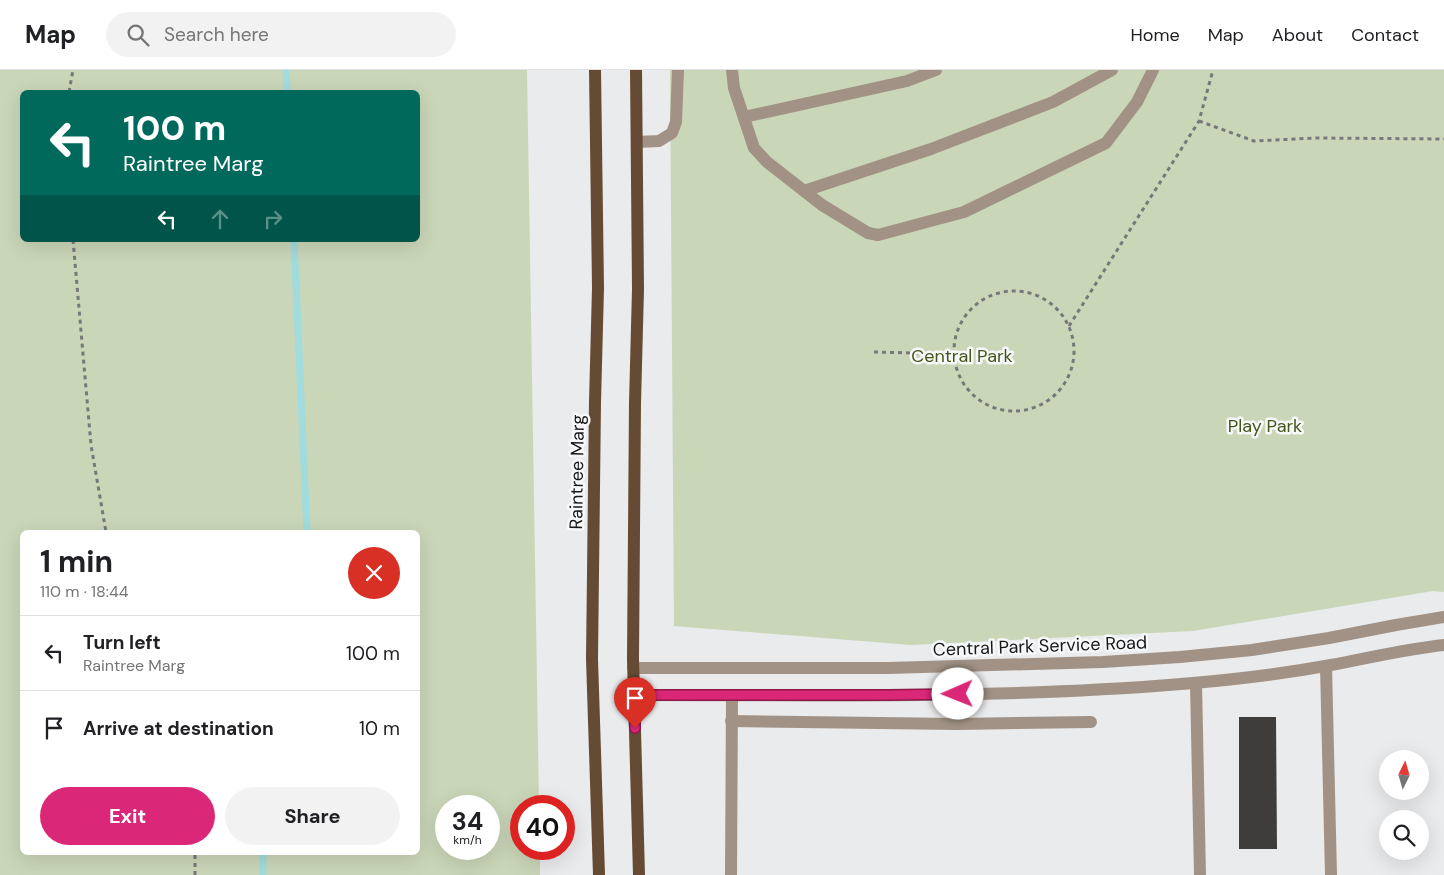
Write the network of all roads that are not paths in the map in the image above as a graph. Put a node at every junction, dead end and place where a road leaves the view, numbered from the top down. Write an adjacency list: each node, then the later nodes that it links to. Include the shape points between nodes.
1 (595, 70): 22 (main road, Raintree Marg, via 598,288 592,659)
2 (636, 70): 9 (main road)
3 (678, 70): 9 (street, via 676,122 672,133 659,141)
4 (732, 70): 8 (street, via 734,88)
5 (936, 70): 8 (street, via 907,82)
6 (1112, 70): 10 (street, via 1053,102 931,149)
7 (1153, 70): 10 (street, via 1137,102 1106,143 964,212 878,234 868,233)
8 (744, 117): 10 (street, via 754,148)
9 (636, 142): 14 (main road, via 638,288)
10 (804, 191)
11 (1444, 618): 14 (street, Central Park Service Road, via 1252,650 1103,662 888,668)
12 (1444, 644): 13 (street)
13 (1326, 666): 15 (street); 26 (street)
14 (633, 668): 17 (main road)
15 (1196, 683): 16 (street, via 1104,690); 25 (street)
16 (958, 694): 18 (street); 21 (street)
17 (634, 695): 18 (street); 23 (main road)
18 (732, 695): 19 (street)
19 (731, 721): 21 (street); 24 (street)
20 (1090, 722): 21 (street)
21 (957, 724)
22 (599, 875)
23 (639, 875)
24 (731, 875)
25 (1200, 875)
26 (1331, 875)

